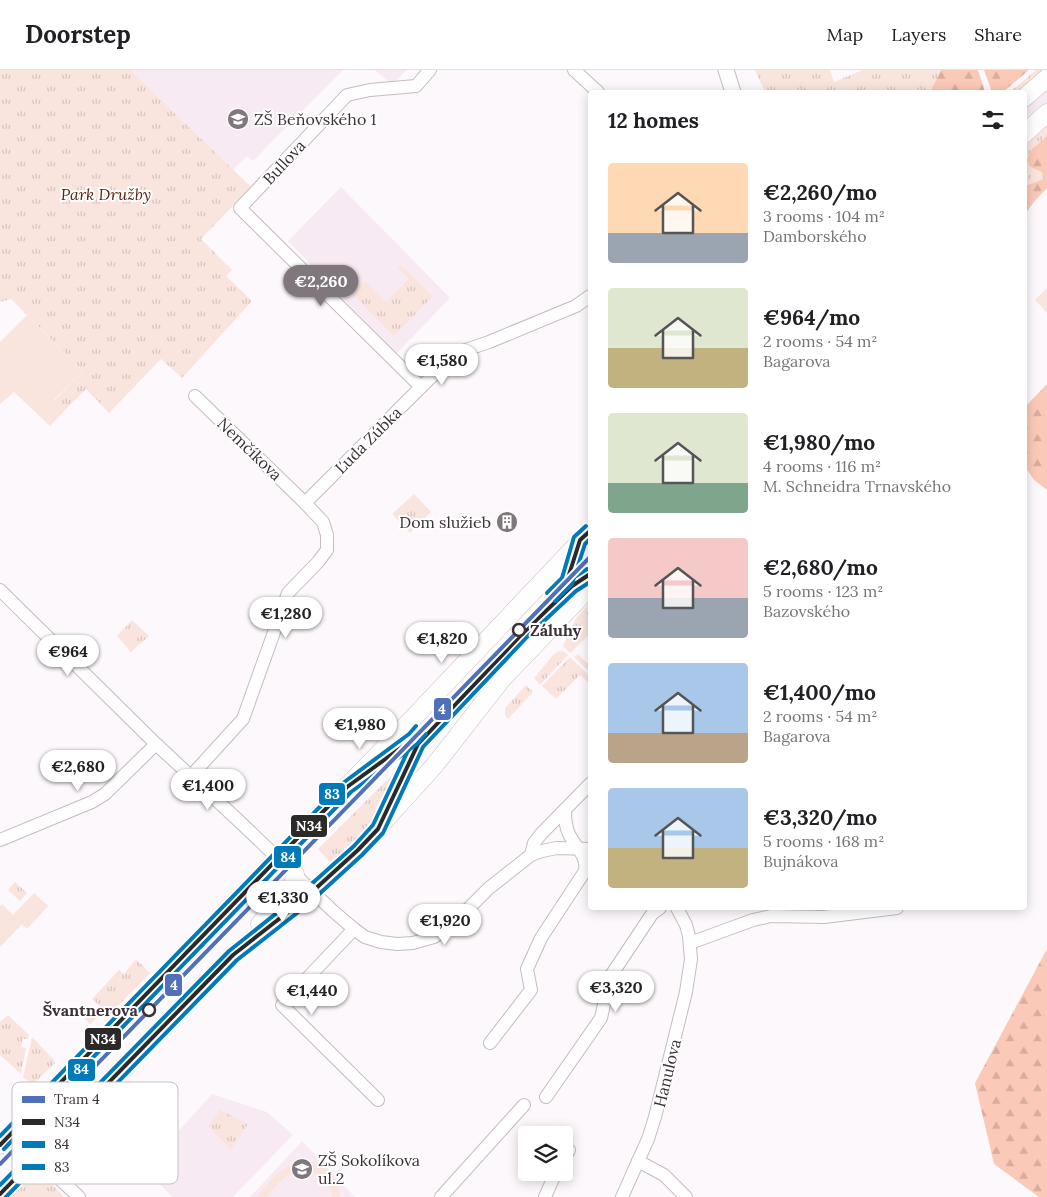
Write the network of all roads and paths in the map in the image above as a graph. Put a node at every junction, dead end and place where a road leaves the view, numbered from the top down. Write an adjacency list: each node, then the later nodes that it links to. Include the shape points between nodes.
1 (430, 70): 11 (street, Bullova, via 416,86 347,95 240,208)
2 (574, 70): 5 (street)
3 (726, 70): 6 (street)
4 (1047, 78): 7 (main road)
5 (596, 90)
6 (732, 90)
7 (1027, 95)
8 (1047, 113): 9 (main road)
9 (1027, 131)
10 (588, 297): 11 (street, Ľuda Zúbka, via 576,306 457,353)
11 (421, 387): 13 (street, Ľuda Zúbka)
12 (195, 396): 13 (street, Nemčíkova)
13 (305, 503): 18 (street, Nemčíkova, via 323,522 327,550 288,593 243,718)
14 (588, 533): 24 (main road)
15 (588, 589): 26 (main road, via 502,679 434,766 378,829)
16 (0, 590): 17 (street)
17 (156, 744): 18 (street); 21 (street, via 105,794)
18 (191, 776): 24 (street)
19 (588, 786): 20 (street)
20 (565, 810): 22 (street, via 572,841); 23 (street, via 534,843)
21 (0, 840)
22 (585, 850): 23 (street, via 557,848); 33 (street, via 585,871 541,938 530,961 527,969 531,990)
23 (531, 855): 30 (street, via 434,937 406,944 389,944 370,939)
24 (279, 858): 25 (street); 34 (main road)
25 (294, 874): 26 (street); 32 (main road, via 293,887)
26 (313, 891): 30 (street); 32 (main road)
27 (657, 910): 36 (street, via 610,977 601,1018)
28 (678, 910): 31 (street, Hanulova, via 686,924)
29 (880, 910): 31 (street, via 824,917 771,916)
30 (354, 929): 37 (street, via 282,1005)
31 (690, 943): 41 (street, Hanulova, via 691,959 684,1001 655,1117)
32 (233, 955): 35 (main road)
33 (490, 1044)
34 (60, 1082)
35 (109, 1082)
36 (546, 1097)
37 (378, 1100)
38 (524, 1105): 47 (street)
39 (12, 1132): 40 (main road)
40 (0, 1145)
41 (638, 1160): 49 (street, Hanulova); 50 (street, via 664,1175)
42 (552, 1181): 48 (street)
43 (12, 1182): 45 (main road)
44 (65, 1184): 46 (street)
45 (0, 1194)
46 (79, 1197)
47 (440, 1197)
48 (545, 1197)
49 (622, 1197)
50 (686, 1197)

